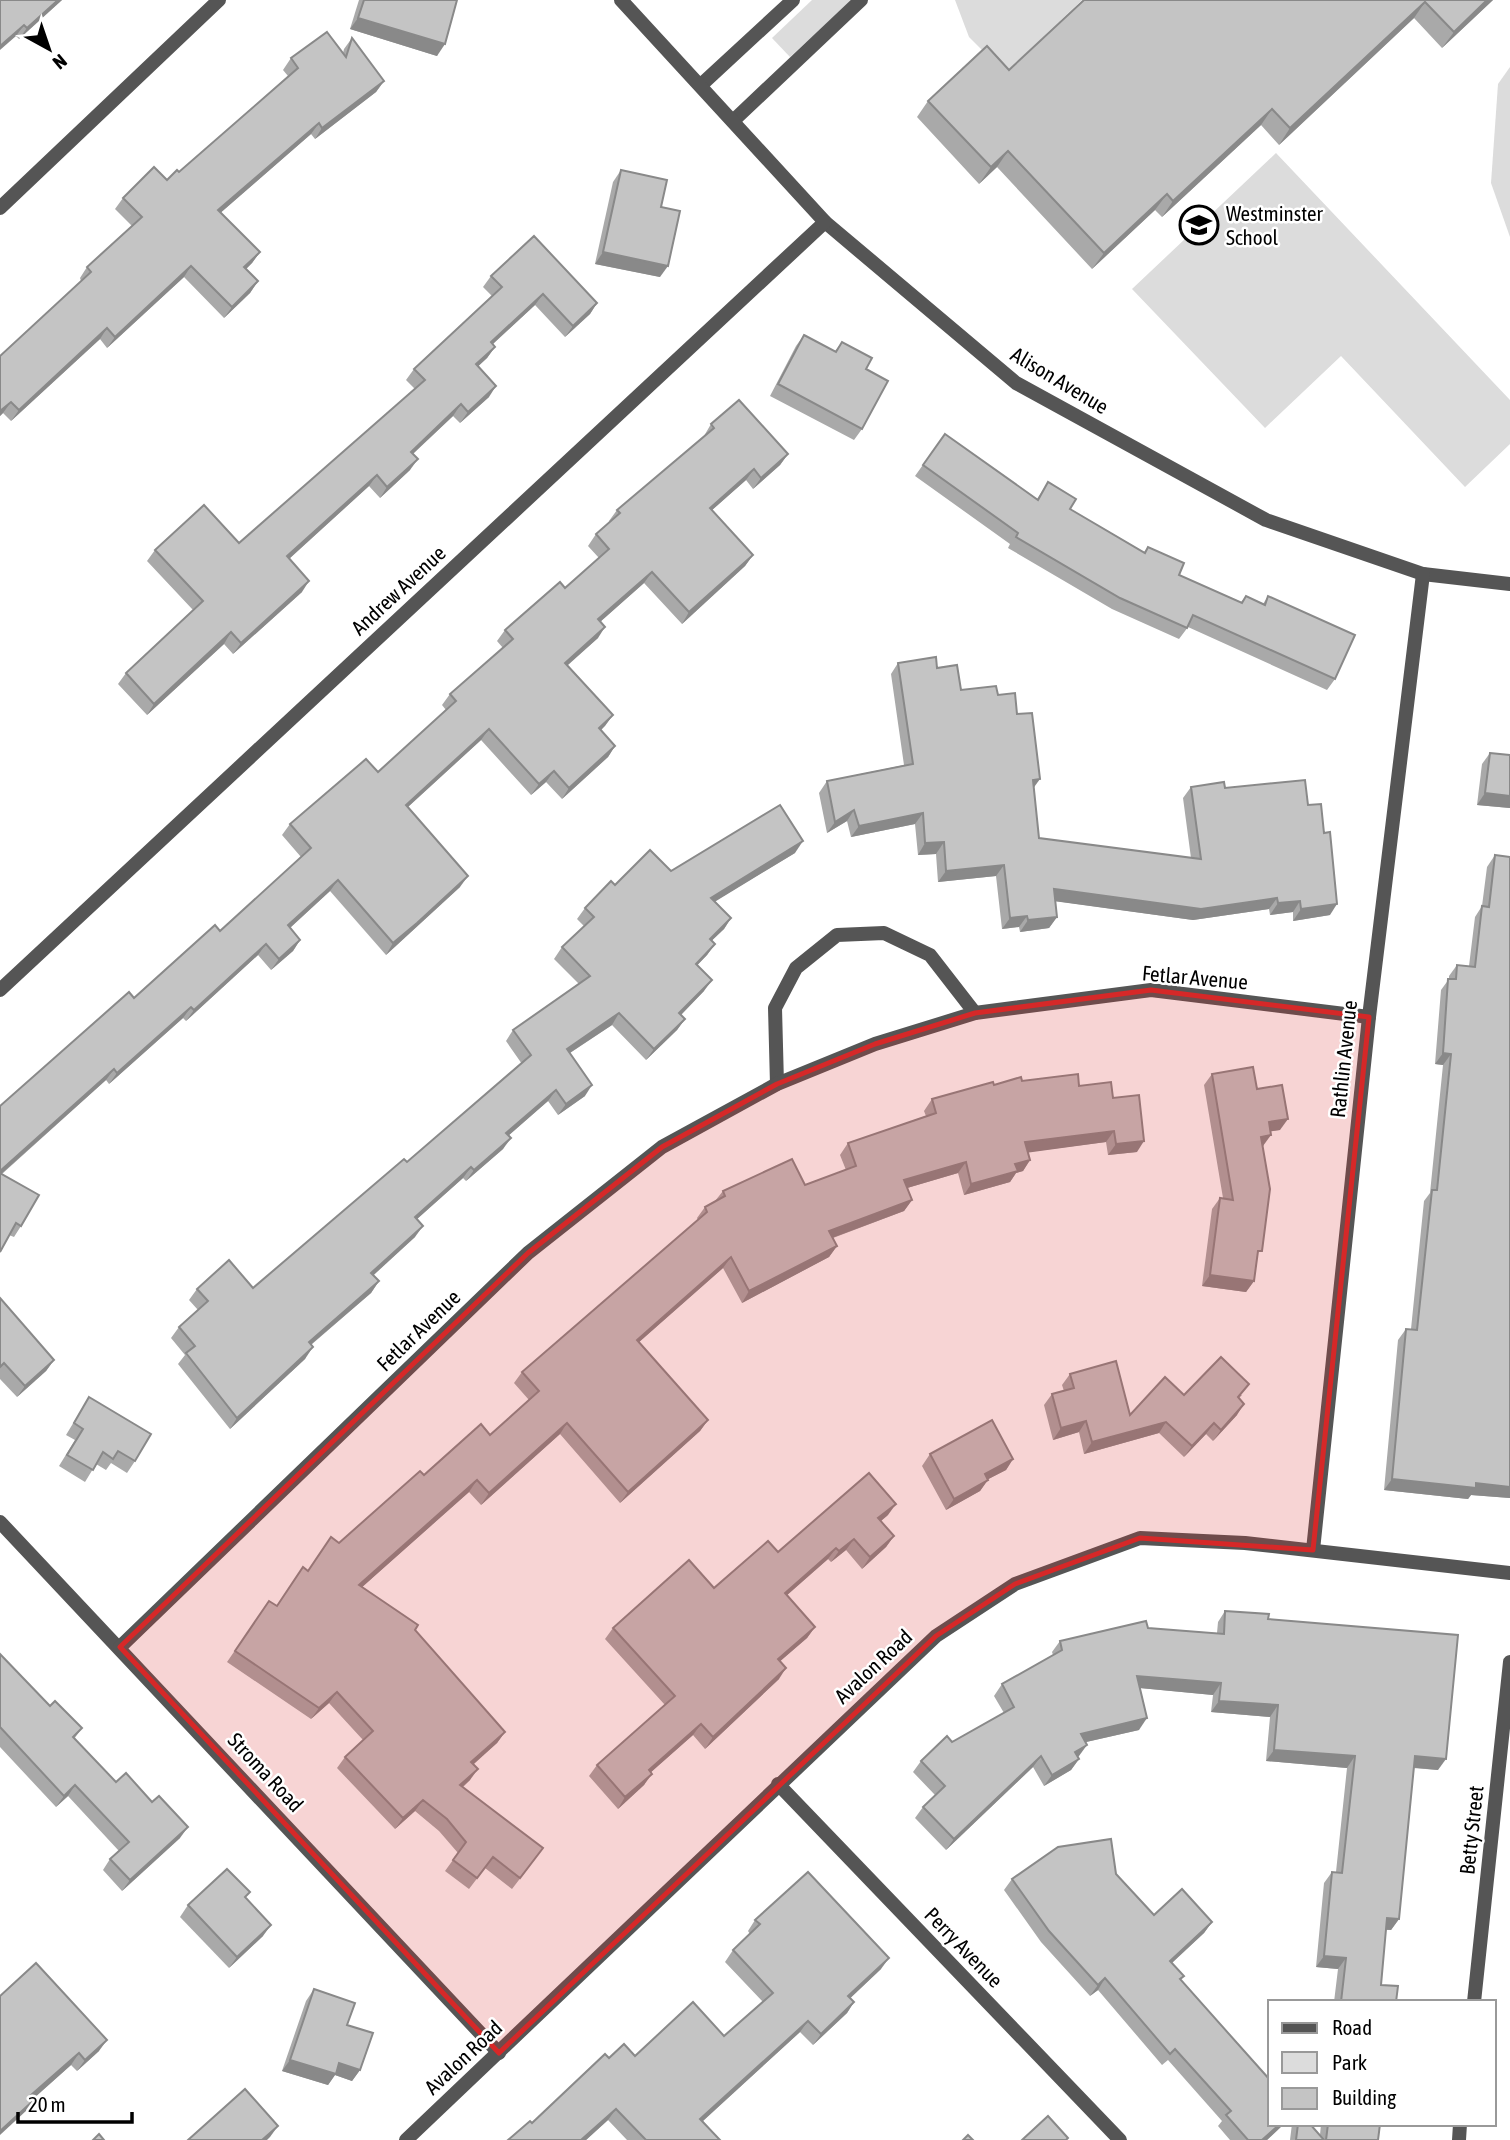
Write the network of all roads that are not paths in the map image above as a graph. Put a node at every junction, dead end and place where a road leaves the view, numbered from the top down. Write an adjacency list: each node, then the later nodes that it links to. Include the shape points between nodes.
1 (219, 0): 7 (street)
2 (621, 0): 5 (street, Alison Avenue)
3 (793, 0): 5 (street)
4 (861, 0): 6 (street)
5 (701, 85): 6 (street, Alison Avenue)
6 (733, 121): 8 (street, Alison Avenue)
7 (0, 208)
8 (825, 222): 9 (street, Alison Avenue, via 1016,383 1266,520); 11 (street, Andrew Avenue)
9 (1423, 574): 10 (street, Alison Avenue); 13 (street, Rathlin Avenue)
10 (1510, 584)
11 (0, 990)
12 (975, 1013): 13 (street, Fetlar Avenue, via 1151,990); 14 (street, Fetlar Avenue, via 875,1044); 14 (street, via 930,955 884,933 837,936 796,968 775,1008)
13 (1369, 1017): 16 (street, Rathlin Avenue)
14 (777, 1084): 18 (street, Fetlar Avenue, via 662,1147 528,1253)
15 (0, 1522): 18 (street, Stroma Road)
16 (1313, 1550): 17 (street, Avalon Road); 20 (street, Avalon Road, via 1140,1538 1015,1584 936,1636)
17 (1510, 1573)
18 (120, 1647): 22 (street, Stroma Road)
19 (1510, 1662): 21 (street, Betty Street)
20 (778, 1784): 22 (street, Avalon Road); 24 (street, Perry Avenue)
21 (1474, 2000)
22 (499, 2053): 23 (street, Avalon Road)
23 (406, 2140)
24 (1120, 2140)

